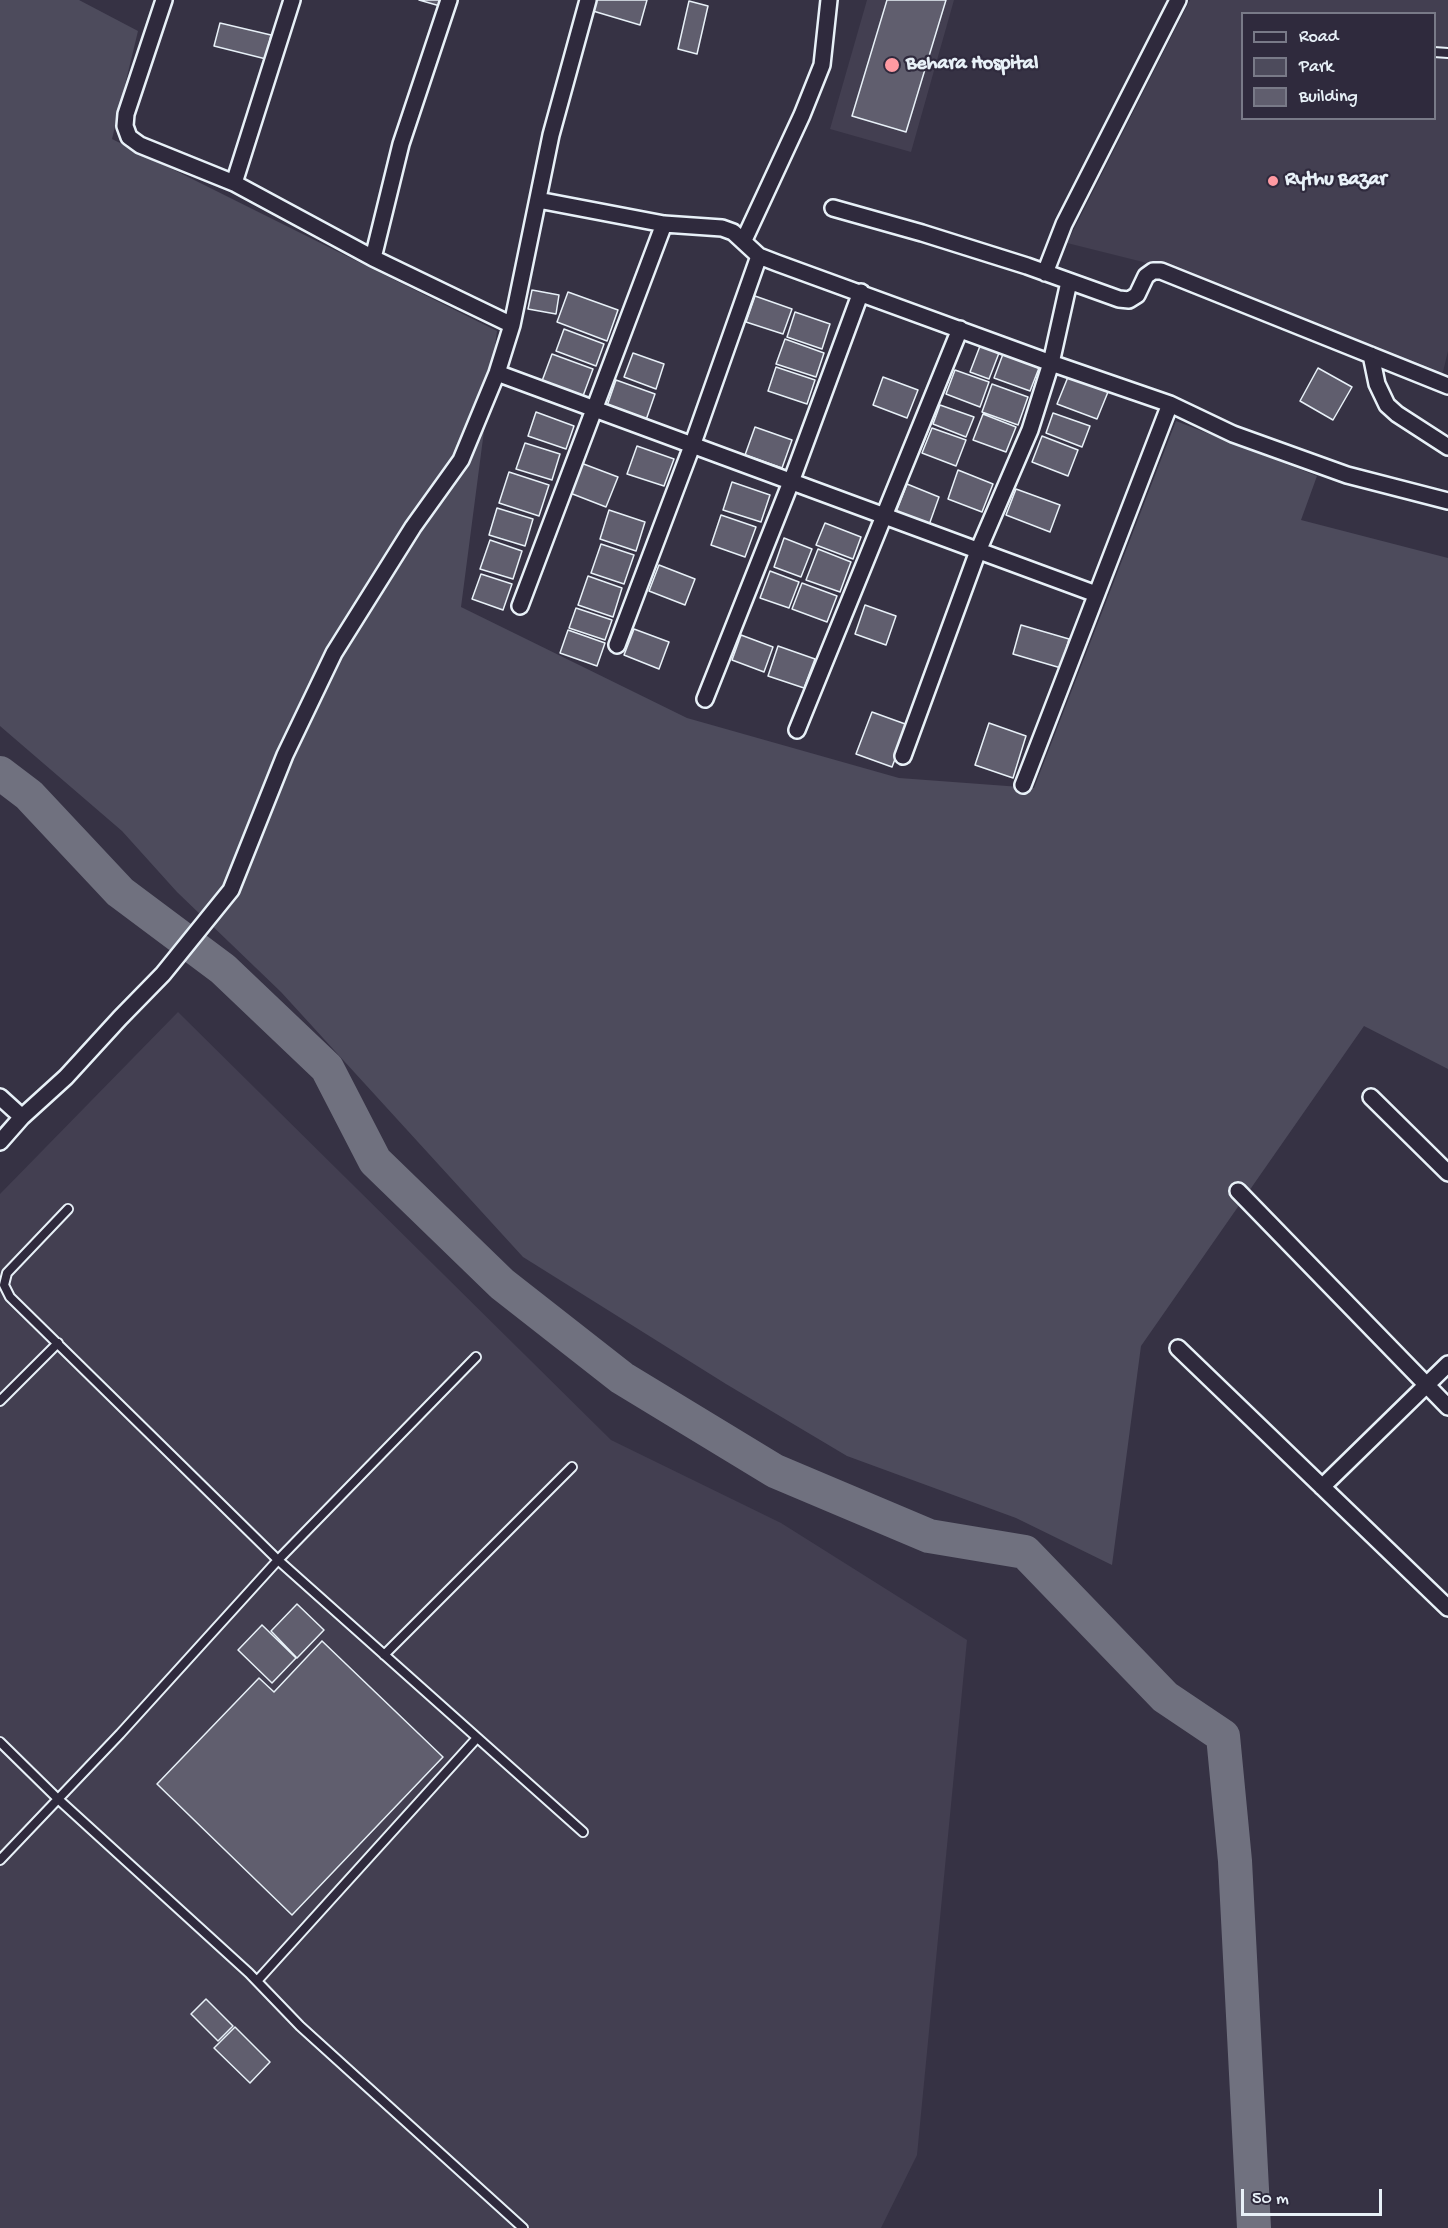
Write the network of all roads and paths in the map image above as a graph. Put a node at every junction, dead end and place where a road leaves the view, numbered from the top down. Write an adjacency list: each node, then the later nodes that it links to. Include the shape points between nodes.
1 (164, 0): 7 (street, via 124,126 129,137 140,145)
2 (292, 0): 7 (street)
3 (449, 0): 13 (street, via 401,144)
4 (588, 0): 8 (street, via 562,89)
5 (829, 0): 11 (street, via 822,65)
6 (1178, 0): 14 (street, via 1064,224)
7 (234, 183): 13 (street)
8 (537, 200): 10 (street); 17 (street)
9 (833, 208): 14 (street)
10 (664, 224): 11 (street, via 722,228); 24 (street)
11 (744, 240): 12 (street)
12 (759, 256): 16 (street); 25 (street)
13 (373, 258): 17 (street)
14 (1045, 273): 15 (street)
15 (1069, 282): 19 (street, via 1129,300 1137,295 1146,276 1161,271); 20 (street)
16 (861, 292): 18 (street); 27 (street)
17 (512, 325): 21 (street)
18 (960, 329): 20 (street); 29 (street)
19 (1371, 355): 22 (street); 26 (street, via 1377,384 1387,405)
20 (1051, 363): 23 (street); 30 (street, via 1023,450)
21 (497, 373): 24 (street); 40 (street, via 461,460 413,527 334,653 285,755 231,890 163,974 66,1077)
22 (1448, 386)
23 (1170, 404): 28 (street, via 1233,434 1347,475); 31 (street)
24 (595, 410): 25 (street); 32 (street)
25 (693, 446): 27 (street); 33 (street)
26 (1448, 447)
27 (791, 482): 29 (street); 34 (street)
28 (1448, 501)
29 (885, 516): 30 (street); 35 (street)
30 (978, 551): 31 (street); 36 (street)
31 (1096, 594): 37 (street)
32 (520, 606)
33 (617, 645)
34 (705, 699)
35 (797, 730)
36 (903, 756)
37 (1023, 785)
38 (0, 1097): 40 (street)
39 (1371, 1097): 42 (street)
40 (22, 1117): 41 (street)
41 (0, 1142)
42 (1448, 1173)
43 (1238, 1191): 49 (street)
44 (68, 1209): 45 (lane, via 7,1273 4,1284 10,1297)
45 (58, 1343): 50 (lane); 54 (lane)
46 (1178, 1348): 53 (street)
47 (476, 1357): 54 (lane)
48 (1448, 1364): 49 (street)
49 (1426, 1386): 51 (street); 53 (street)
50 (0, 1401)
51 (1448, 1407)
52 (572, 1467): 56 (lane)
53 (1322, 1487): 55 (street)
54 (278, 1560): 56 (lane); 59 (lane)
55 (1448, 1608)
56 (384, 1655): 57 (lane)
57 (477, 1738): 60 (lane); 62 (lane)
58 (0, 1742): 59 (lane)
59 (58, 1799): 61 (lane); 62 (lane)
60 (583, 1832)
61 (0, 1860)
62 (257, 1981): 63 (lane, via 300,2026)
63 (523, 2228)

